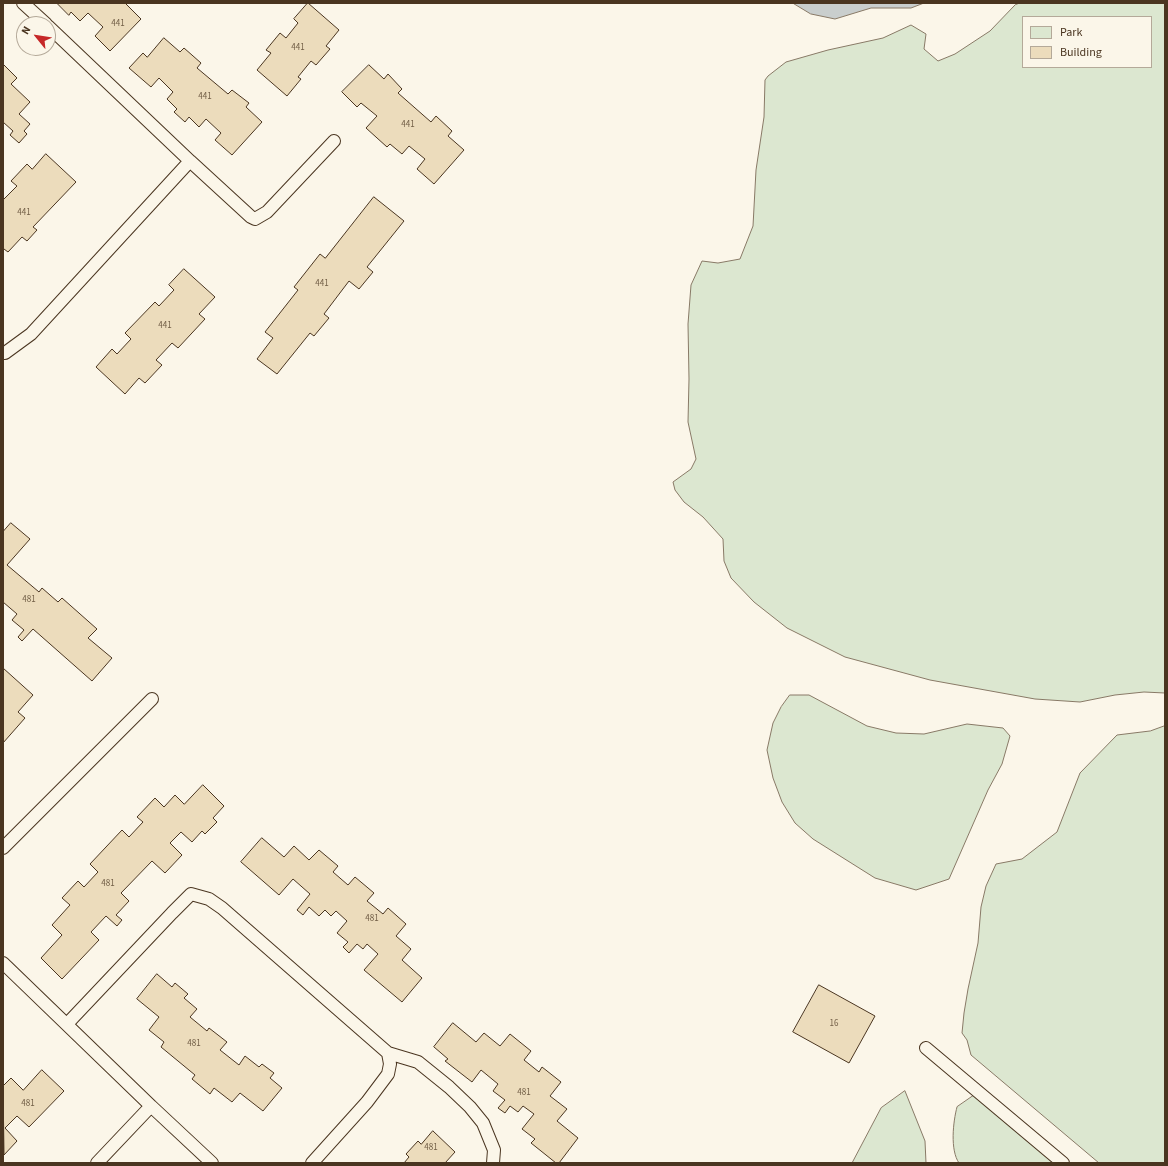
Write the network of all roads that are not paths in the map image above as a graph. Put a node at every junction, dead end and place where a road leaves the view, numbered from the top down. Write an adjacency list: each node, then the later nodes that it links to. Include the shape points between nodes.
1 (24, 3): 2 (lane)
2 (38, 16)
3 (56, 34): 5 (lane)
4 (334, 141): 5 (lane, via 267,212 255,219)
5 (190, 162): 6 (lane, via 31,334)
6 (3, 353)
7 (152, 699): 8 (lane)
8 (3, 848)
9 (4, 966): 10 (lane)
10 (67, 1024): 12 (lane, via 191,894 209,899 222,908); 13 (lane)
11 (926, 1048): 18 (lane)
12 (388, 1053): 16 (lane, via 388,1074 367,1102); 17 (lane, via 418,1062 470,1107 483,1123 494,1150)
13 (151, 1106): 14 (lane); 15 (lane)
14 (97, 1163)
15 (212, 1163)
16 (312, 1163)
17 (493, 1163)
18 (1063, 1163)

